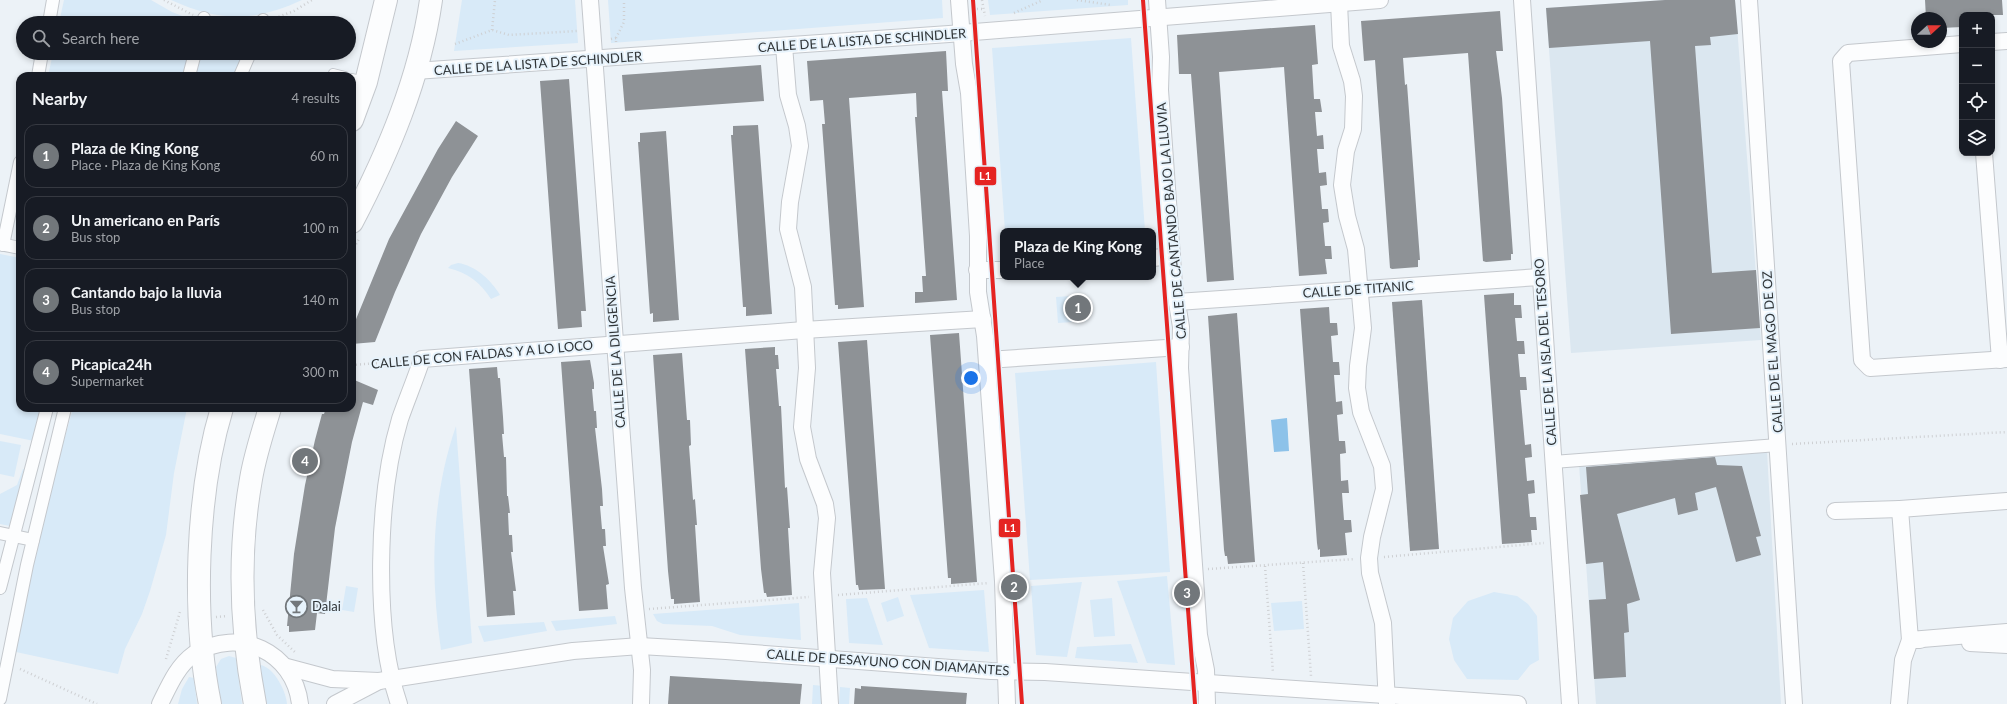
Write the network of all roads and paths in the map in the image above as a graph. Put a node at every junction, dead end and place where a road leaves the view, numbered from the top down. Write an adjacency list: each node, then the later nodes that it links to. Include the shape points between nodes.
1 (53, 0): 18 (street)
2 (164, 0): 19 (path)
3 (312, 0): 20 (path)
4 (386, 0): 42 (main road)
5 (431, 0): 38 (main road)
6 (495, 0): 23 (path)
7 (590, 0): 37 (street, CALLE DE LA DILIGENCIA)
8 (624, 0): 26 (path, via 624,22)
9 (959, 0): 25 (street)
10 (982, 0): 22 (path, via 983,15)
11 (1077, 0): 17 (path)
12 (1157, 0): 21 (street, CALLE DE CANTANDO BAJO LA LLUVIA)
13 (1380, 0): 16 (street, CALLE DE LA LISTA DE SCHINDLER)
14 (1522, 0): 53 (street, CALLE DE LA ISLA DEL TESORO)
15 (1749, 0): 69 (street, CALLE DE EL MAGO DE OZ)
16 (1339, 3): 21 (street, CALLE DE LA LISTA DE SCHINDLER); 54 (street, via 1342,46 1352,81 1355,113 1346,151 1342,185 1356,249)
17 (1112, 5)
18 (50, 16)
19 (194, 16)
20 (280, 16)
21 (1159, 17): 25 (street, CALLE DE LA LISTA DE SCHINDLER); 49 (street, CALLE DE CANTANDO BAJO LA LLUVIA, via 1160,85)
22 (990, 20)
23 (492, 30): 24 (path, via 510,35); 31 (path)
24 (577, 31)
25 (962, 33): 33 (street, CALLE DE LA LISTA DE SCHINDLER); 51 (street, via 978,236)
26 (616, 38): 27 (path); 29 (path)
27 (611, 39)
28 (2007, 41): 30 (street)
29 (616, 42)
30 (1995, 42)
31 (455, 44)
32 (1959, 44): 61 (street, via 1848,53 1840,61 1862,360 1870,368)
33 (784, 46): 37 (street, CALLE DE LA LISTA DE SCHINDLER); 57 (street, via 788,95 800,136 788,229 803,287)
34 (41, 60): 39 (street)
35 (193, 60): 40 (street)
36 (247, 60): 41 (street)
37 (594, 60): 38 (street, CALLE DE LA LISTA DE SCHINDLER); 58 (street, CALLE DE LA DILIGENCIA)
38 (415, 71): 46 (main road, via 388,147)
39 (39, 72)
40 (190, 72)
41 (242, 72)
42 (359, 80): 43 (main road)
43 (356, 97)
44 (1984, 156): 61 (street)
45 (16, 179): 47 (street)
46 (356, 214)
47 (1, 245): 48 (street)
48 (16, 247)
49 (1172, 256): 50 (street); 55 (street, CALLE DE CANTANDO BAJO LA LLUVIA)
50 (1156, 258)
51 (977, 270): 52 (street); 56 (street)
52 (1000, 270)
53 (1540, 276): 54 (street, CALLE DE TITANIC); 70 (street, CALLE DE LA ISLA DEL TESORO)
54 (1359, 289): 55 (street, CALLE DE TITANIC); 101 (street, via 1362,328 1357,388 1361,412 1382,466 1384,489 1372,537 1370,574 1383,623)
55 (1177, 302): 59 (street, CALLE DE CANTANDO BAJO LA LLUVIA)
56 (983, 319): 57 (street); 62 (street)
57 (804, 330): 58 (street, CALLE DE CON FALDAS Y A LO LOCO); 92 (street, via 807,374 802,428 808,459 825,504 827,518 822,573)
58 (615, 343): 60 (street, CALLE DE CON FALDAS Y A LO LOCO); 89 (street, CALLE DE LA DILIGENCIA, via 633,588)
59 (1181, 347): 62 (street); 97 (street, CALLE DE CANTANDO BAJO LA LLUVIA, via 1200,635)
60 (422, 359): 63 (path, CALLE DE CON FALDAS Y A LO LOCO); 96 (street, via 400,420 387,480 381,544)
61 (2003, 359)
62 (987, 360): 95 (street, via 1003,582)
63 (356, 365)
64 (46, 412): 75 (street)
65 (64, 412): 76 (street)
66 (221, 412): 90 (main road, via 205,490 199,604)
67 (269, 412): 87 (main road, via 251,479 244,543)
68 (2007, 432): 69 (path)
69 (1778, 445): 70 (street); 115 (street, CALLE DE EL MAGO DE OZ)
70 (1553, 462): 114 (street, CALLE DE LA ISLA DEL TESORO)
71 (2007, 501): 72 (street)
72 (1900, 509): 73 (street); 86 (street)
73 (1835, 511)
74 (0, 533): 75 (street)
75 (13, 536): 76 (street); 77 (street)
76 (33, 540): 79 (street)
77 (3, 560): 79 (street); 81 (street)
78 (1303, 563): 99 (path)
79 (27, 565): 93 (street)
80 (1265, 566): 98 (path)
81 (0, 588)
82 (262, 608): 91 (path, via 277,635)
83 (232, 616): 84 (path)
84 (210, 617)
85 (2007, 632): 86 (street)
86 (1910, 640): 88 (street); 116 (street, via 1902,660)
87 (246, 643): 90 (street, via 225,644); 94 (street, via 271,654); 105 (main road)
88 (2007, 645)
89 (640, 646): 92 (street, CALLE DE DESAYUNO CON DIAMANTES, via 726,650); 96 (street, CALLE DE DESAYUNO CON DIAMANTES, via 573,651); 109 (street, CALLE DE LA DILIGENCIA)
90 (202, 650): 102 (street, via 181,666); 104 (main road)
91 (300, 656)
92 (827, 660): 95 (street, CALLE DE DESAYUNO CON DIAMANTES); 110 (street)
93 (8, 663): 100 (street); 103 (path)
94 (287, 667): 96 (street, CALLE DE DESAYUNO CON DIAMANTES, via 332,679); 106 (street, via 297,687)
95 (1006, 671): 97 (street, CALLE DE DESAYUNO CON DIAMANTES); 111 (street)
96 (385, 680): 107 (street, CALLE DE DESAYUNO CON DIAMANTES); 108 (street)
97 (1207, 684): 98 (street, CALLE DE DESAYUNO CON DIAMANTES); 112 (street, CALLE DE CANTANDO BAJO LA LLUVIA)
98 (1274, 687): 99 (street, CALLE DE DESAYUNO CON DIAMANTES)
99 (1312, 690): 101 (street, CALLE DE DESAYUNO CON DIAMANTES)
100 (0, 699)
101 (1387, 700): 113 (street, CALLE DE DESAYUNO CON DIAMANTES)
102 (163, 702)
103 (97, 704)
104 (210, 704)
105 (255, 704)
106 (300, 704)
107 (334, 704)
108 (398, 704)
109 (641, 704)
110 (830, 704)
111 (1007, 704)
112 (1207, 704)
113 (1518, 704)
114 (1570, 704)
115 (1794, 704)
116 (1898, 704)

